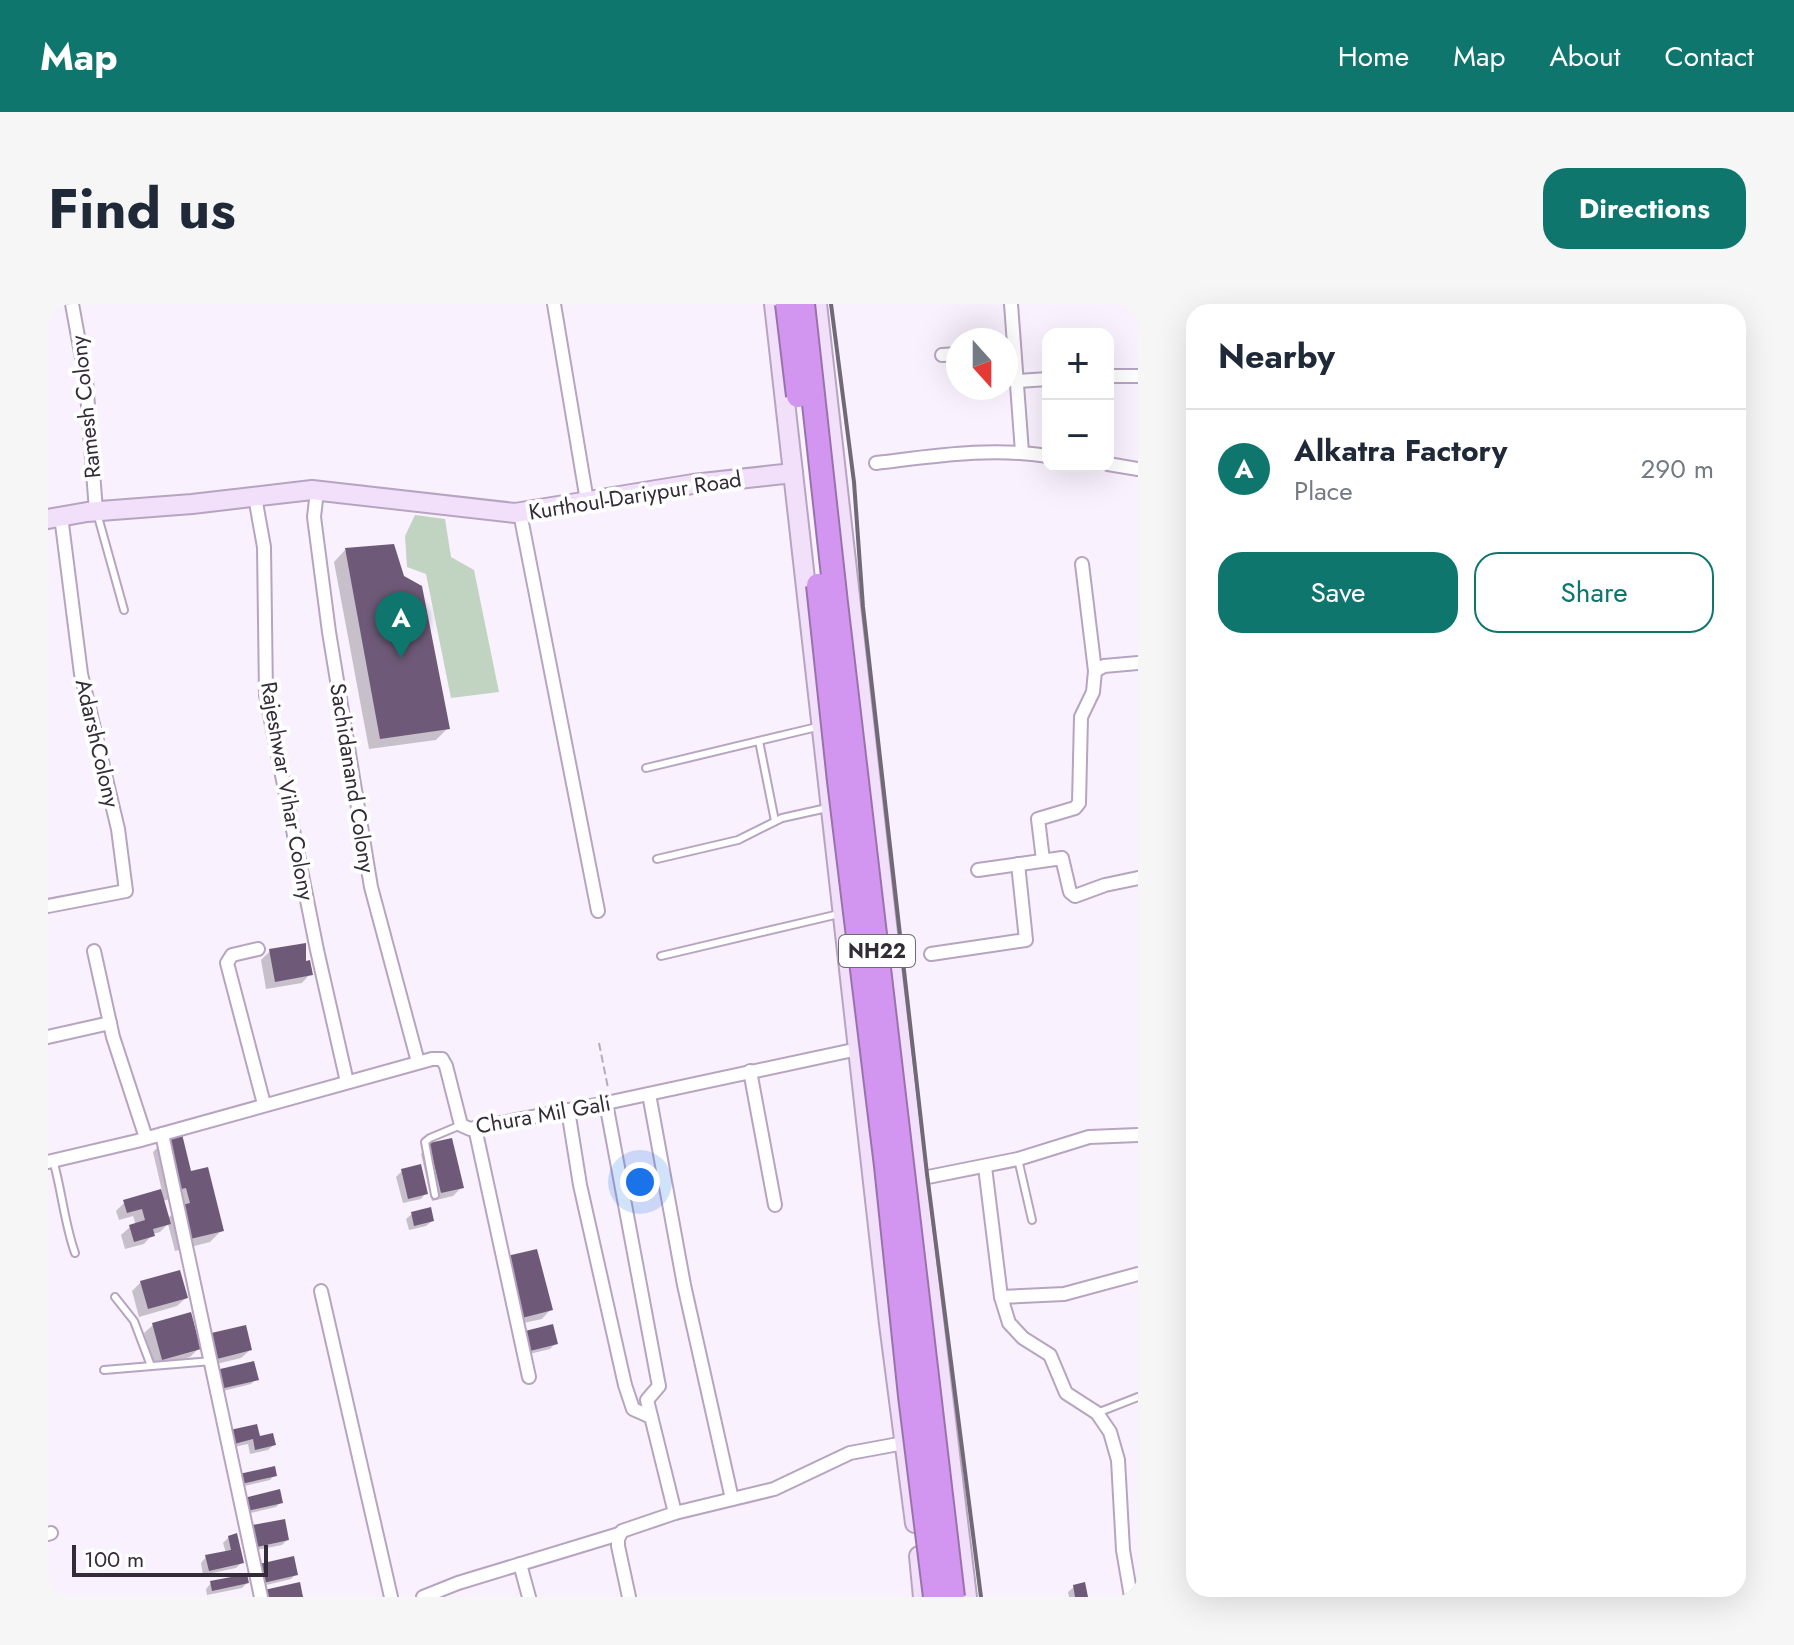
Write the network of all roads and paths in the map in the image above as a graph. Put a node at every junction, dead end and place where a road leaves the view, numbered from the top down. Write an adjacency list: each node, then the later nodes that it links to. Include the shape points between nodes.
1 (72, 304): 26 (street, Ramesh Colony, via 86,380)
2 (554, 304): 25 (street)
3 (774, 304): 16 (street)
4 (787, 304): 102 (highway, NH22, bridge)
5 (803, 304): 103 (highway, NH22, bridge)
6 (817, 304): 13 (street)
7 (1011, 304): 8 (street)
8 (1011, 328)
9 (942, 355): 10 (street)
10 (946, 355)
11 (1114, 376): 12 (street)
12 (1138, 376)
13 (826, 378): 16 (street); 50 (street)
14 (1042, 379): 15 (street)
15 (1018, 381): 17 (street)
16 (783, 383): 22 (street)
17 (1022, 452): 18 (street); 19 (street, via 979,451)
18 (1042, 455)
19 (876, 463)
20 (1114, 465): 21 (street)
21 (1138, 469)
22 (793, 473): 25 (street, Kurthoul-Dariypur Road); 33 (street)
23 (317, 491): 24 (street, Kurthoul-Dariypur Road); 27 (street, Kurthoul-Dariypur Road); 56 (street, Sachidanand Colony, via 314,517 329,632 371,887)
24 (255, 497): 26 (street, Kurthoul-Dariypur Road); 58 (street, Rajeshwar Vihar Colony, via 264,547 266,695)
25 (587, 501): 27 (street, Kurthoul-Dariypur Road)
26 (96, 511): 28 (street, Kurthoul-Dariypur Road); 30 (lane)
27 (520, 513): 44 (street)
28 (54, 518): 43 (street, AdarshColony, via 126,891)
29 (1082, 564): 32 (street)
30 (124, 610)
31 (1138, 663): 32 (street)
32 (1095, 671): 39 (street, via 1093,692 1081,717 1079,803 1038,819)
33 (821, 726): 34 (lane); 36 (street)
34 (759, 741): 35 (lane); 37 (lane)
35 (646, 768)
36 (830, 808): 37 (lane); 45 (street)
37 (775, 821): 38 (lane, via 747,837)
38 (657, 859)
39 (1043, 860): 40 (street); 42 (street, via 1062,859 1075,896)
40 (1018, 864): 41 (street); 48 (street, via 1026,940)
41 (978, 870)
42 (1138, 878)
43 (48, 906)
44 (598, 911)
45 (843, 914): 49 (lane); 51 (street)
46 (258, 949): 61 (street, via 232,955 227,963)
47 (94, 951): 52 (street)
48 (931, 954)
49 (661, 956)
50 (897, 1004): 51 (street); 71 (street)
51 (853, 1007): 55 (street)
52 (110, 1023): 53 (street); 67 (street)
53 (48, 1037)
54 (599, 1043): 60 (path)
55 (858, 1049): 57 (street, Chura Mil Gali); 84 (street)
56 (418, 1062): 58 (street); 63 (street, Chura Mil Gali, via 444,1062)
57 (750, 1071): 59 (street, Chura Mil Gali); 73 (street)
58 (347, 1082): 61 (street)
59 (649, 1094): 60 (street, Chura Mil Gali); 90 (street, via 684,1285)
60 (609, 1103): 62 (street, Chura Mil Gali); 88 (street, via 659,1386 647,1400)
61 (264, 1104): 65 (street)
62 (568, 1110): 64 (street, Chura Mil Gali); 88 (street, via 625,1385 633,1409)
63 (461, 1125): 64 (street, Chura Mil Gali); 72 (lane, via 425,1142)
64 (475, 1128): 85 (street)
65 (162, 1134): 67 (street); 80 (street)
66 (1138, 1135): 68 (street, via 1089,1137)
67 (146, 1138): 69 (street)
68 (1018, 1159): 70 (street); 74 (lane)
69 (50, 1161): 75 (lane)
70 (985, 1167): 71 (street); 79 (street)
71 (918, 1179): 82 (street)
72 (435, 1195)
73 (775, 1205)
74 (1032, 1220)
75 (75, 1253)
76 (1138, 1274): 79 (street, via 1064,1294)
77 (321, 1291): 96 (street)
78 (115, 1297): 81 (lane, via 134,1321)
79 (1001, 1297): 87 (street, via 1014,1331 1050,1355 1066,1393)
80 (212, 1361): 81 (lane); 95 (street)
81 (151, 1366): 83 (lane)
82 (940, 1369): 84 (street); 104 (street)
83 (104, 1370)
84 (895, 1374): 89 (street)
85 (529, 1377)
86 (1138, 1397): 87 (lane)
87 (1097, 1413): 105 (street, via 1110,1432 1118,1460)
88 (651, 1417): 91 (street)
89 (904, 1443): 90 (street, via 850,1453 774,1489); 101 (street)
90 (732, 1499): 91 (street)
91 (675, 1513): 92 (street)
92 (619, 1534): 93 (street); 100 (street)
93 (520, 1564): 94 (street); 99 (street)
94 (458, 1583): 97 (street); 98 (street)
95 (261, 1597)
96 (391, 1597)
97 (423, 1597)
98 (462, 1597)
99 (529, 1597)
100 (629, 1597)
101 (923, 1597)
102 (935, 1597)
103 (953, 1597)
104 (967, 1597)
105 (1131, 1597)

